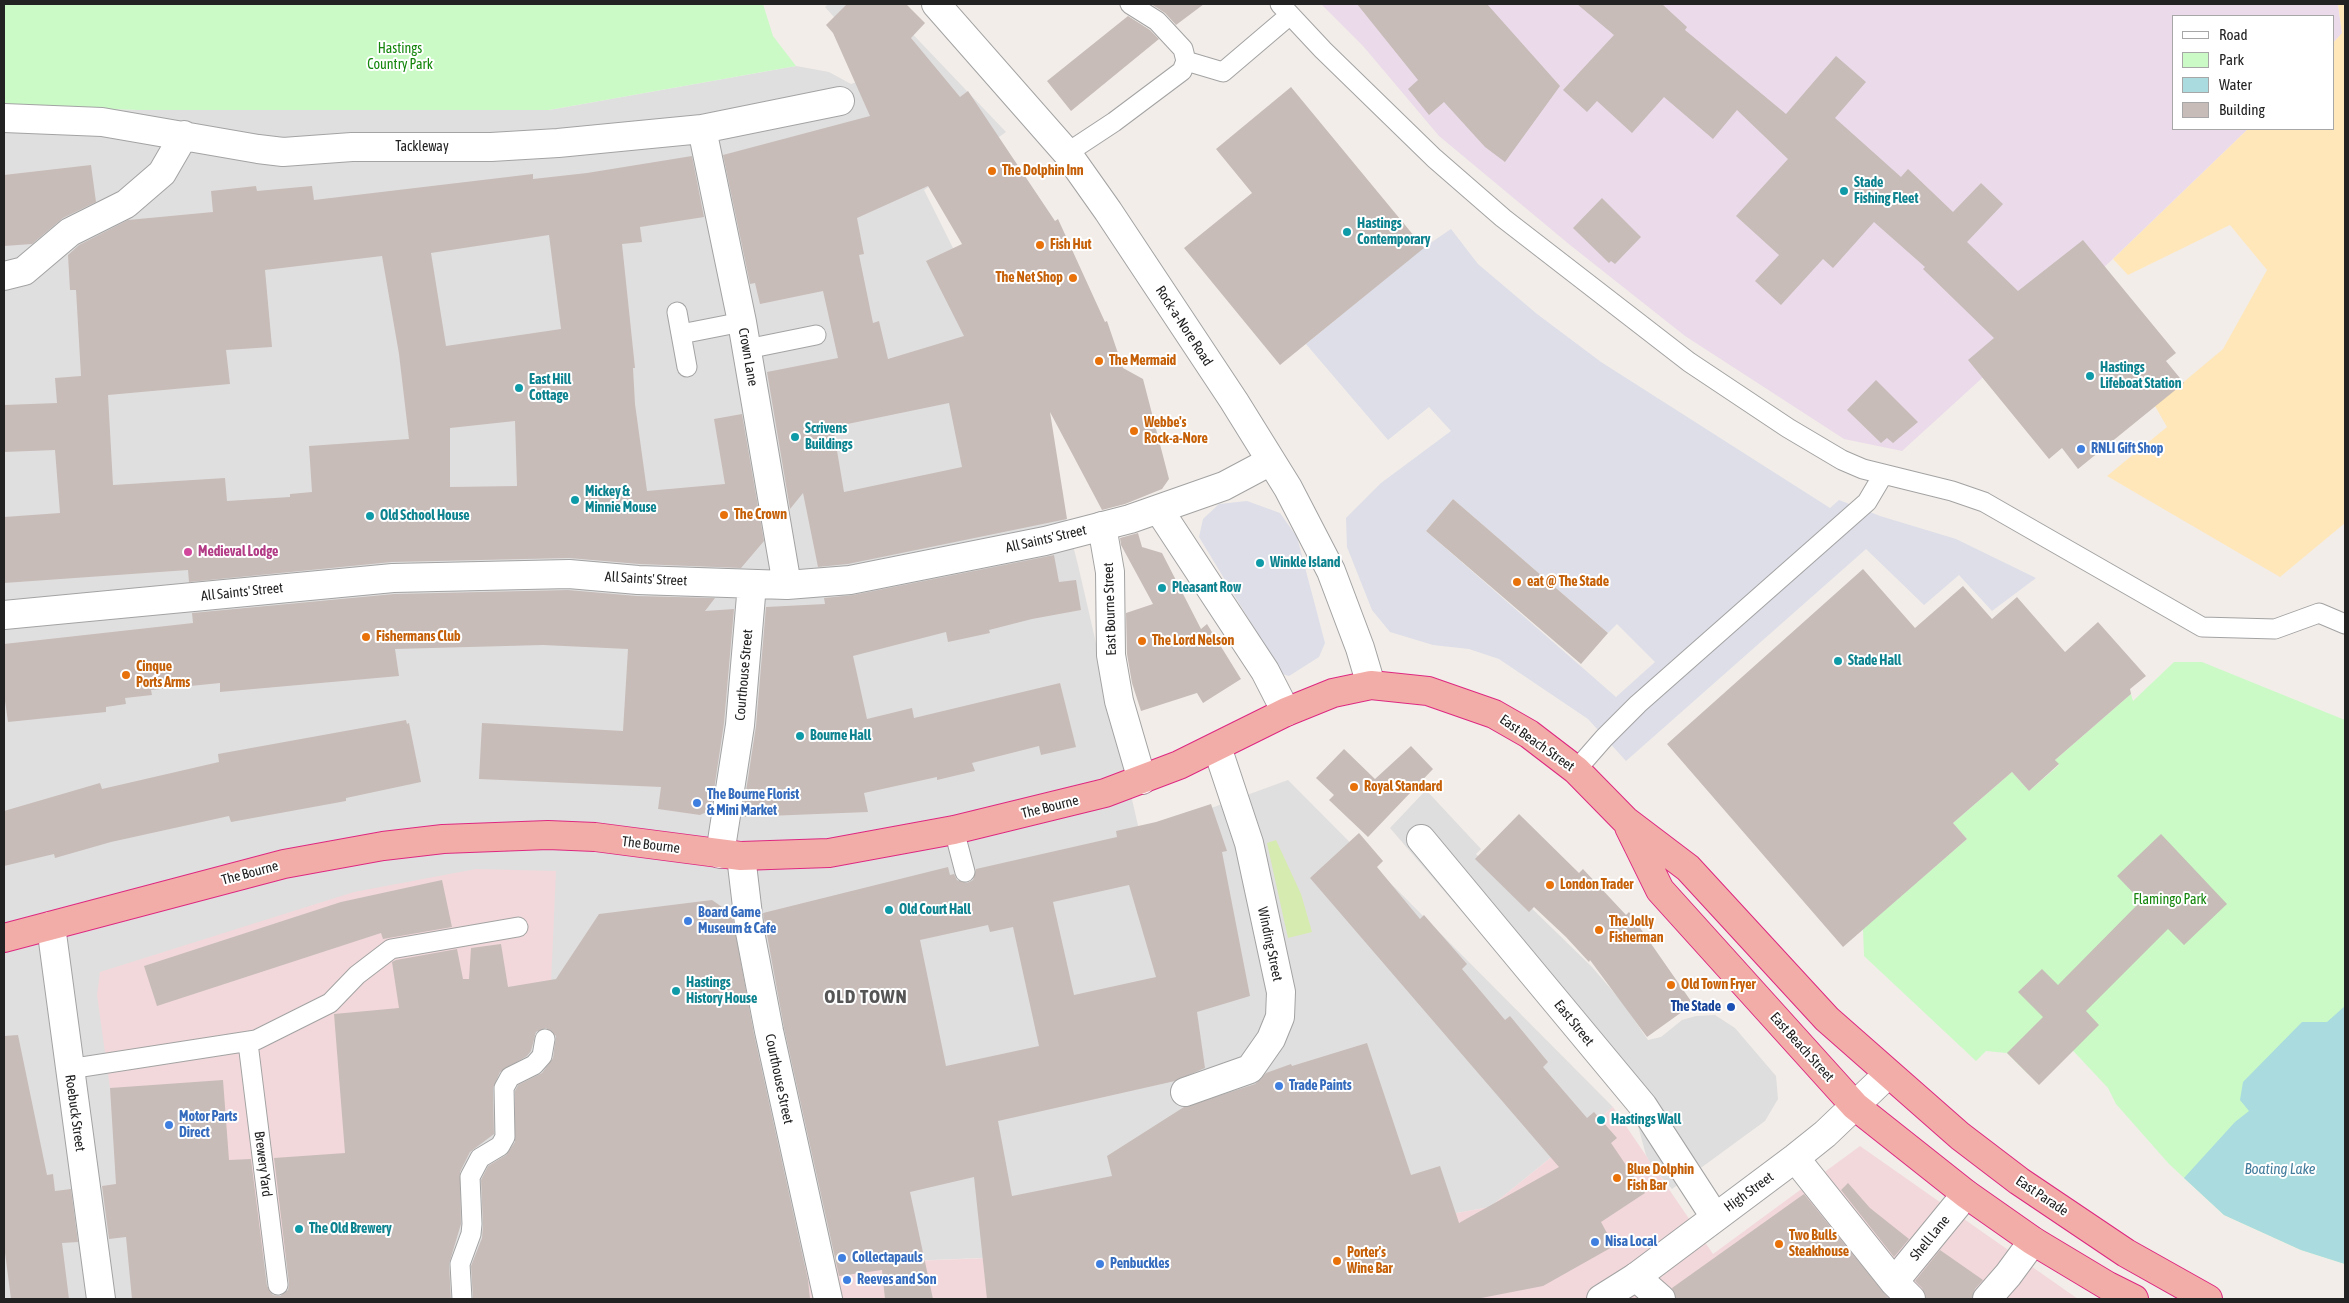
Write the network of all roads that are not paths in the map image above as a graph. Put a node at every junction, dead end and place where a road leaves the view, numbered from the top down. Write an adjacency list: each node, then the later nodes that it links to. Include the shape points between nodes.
1 (936, 4): 9 (street, Rock-a-Nore Road)
2 (1130, 4): 4 (lane, via 1157,21 1183,49)
3 (1285, 9): 4 (lane, via 1223,72); 18 (lane, via 1434,158 1511,224 1689,362 1842,460)
4 (1186, 61): 9 (lane, via 1182,71)
5 (840, 101): 7 (street, Tackleway)
6 (4, 118): 8 (street, Tackleway, via 102,122)
7 (702, 129): 8 (street, Tackleway, via 491,147 352,147 283,152); 12 (street, Crown Lane)
8 (184, 135): 10 (street, via 162,173 126,204 70,232 24,271)
9 (1067, 154): 17 (street, Rock-a-Nore Road, via 1168,300)
10 (4, 276)
11 (677, 312): 13 (lane)
12 (742, 322): 13 (lane); 15 (street, Crown Lane)
13 (681, 334): 16 (lane)
14 (816, 335): 15 (lane)
15 (746, 349): 22 (street, Crown Lane)
16 (687, 367)
17 (1271, 462): 19 (street, All Saints' Street, via 1224,486); 25 (street, Rock-a-Nore Road, via 1331,571)
18 (1884, 475): 24 (lane, via 1952,490 1984,502 2202,627 2275,629 2319,613); 28 (lane, via 1867,502 1638,704)
19 (1158, 510): 20 (street, All Saints' Street); 26 (street, via 1265,671)
20 (1102, 526): 22 (street, All Saints' Street, via 1045,541 850,580); 29 (street, East Bourne Street, via 1110,572 1111,655 1118,701)
21 (752, 584): 22 (street, All Saints' Street); 23 (street, All Saints' Street, via 568,574 393,578); 33 (street, Courthouse Street)
22 (787, 585)
23 (4, 615)
24 (2345, 624)
25 (1371, 685): 26 (highway, East Beach Street, via 1333,693); 28 (highway, East Beach Street, via 1428,691 1494,714 1529,734)
26 (1286, 712): 27 (highway, The Bourne)
27 (1217, 747): 29 (highway, The Bourne); 42 (street, Winding Street, via 1249,843 1281,992 1280,1017 1272,1039 1250,1069)
28 (1576, 770): 30 (highway, East Beach Street)
29 (1142, 780): 31 (highway, The Bourne, via 1039,810)
30 (1626, 821): 41 (highway, East Beach Street, via 1688,868 1826,1019); 43 (highway, East Beach Street, via 1660,890)
31 (954, 830): 33 (highway, The Bourne, via 829,853); 34 (lane)
32 (1421, 839): 46 (street, East Street, via 1643,1106)
33 (731, 855): 35 (highway, The Bourne, via 585,837 548,835 443,839 284,864); 53 (street, Courthouse Street)
34 (965, 872)
35 (51, 926): 37 (highway, The Bourne); 40 (street, Roebuck Street)
36 (518, 927): 39 (lane, via 391,949 330,1003)
37 (4, 938)
38 (545, 1040): 52 (lane, via 542,1056 534,1065 510,1077 504,1088 505,1137 500,1146 480,1158 470,1177 472,1224 460,1264)
39 (248, 1043): 40 (lane); 49 (lane, Brewery Yard)
40 (69, 1069): 51 (street, Roebuck Street)
41 (1888, 1074): 43 (street, High Street); 58 (highway, East Parade, via 2019,1181 2126,1253)
42 (1185, 1092)
43 (1855, 1106): 44 (street, High Street); 45 (highway)
44 (1795, 1158): 46 (street, High Street); 50 (street)
45 (1966, 1194): 47 (highway); 50 (street, Shell Lane)
46 (1715, 1217): 48 (street, High Street)
47 (2033, 1241): 56 (street); 57 (highway)
48 (1636, 1277): 54 (street, High Street); 55 (street)
49 (278, 1286)
50 (1903, 1291)
51 (101, 1299)
52 (462, 1299)
53 (828, 1299)
54 (1601, 1299)
55 (1661, 1299)
56 (1987, 1299)
57 (2134, 1299)
58 (2208, 1299)

